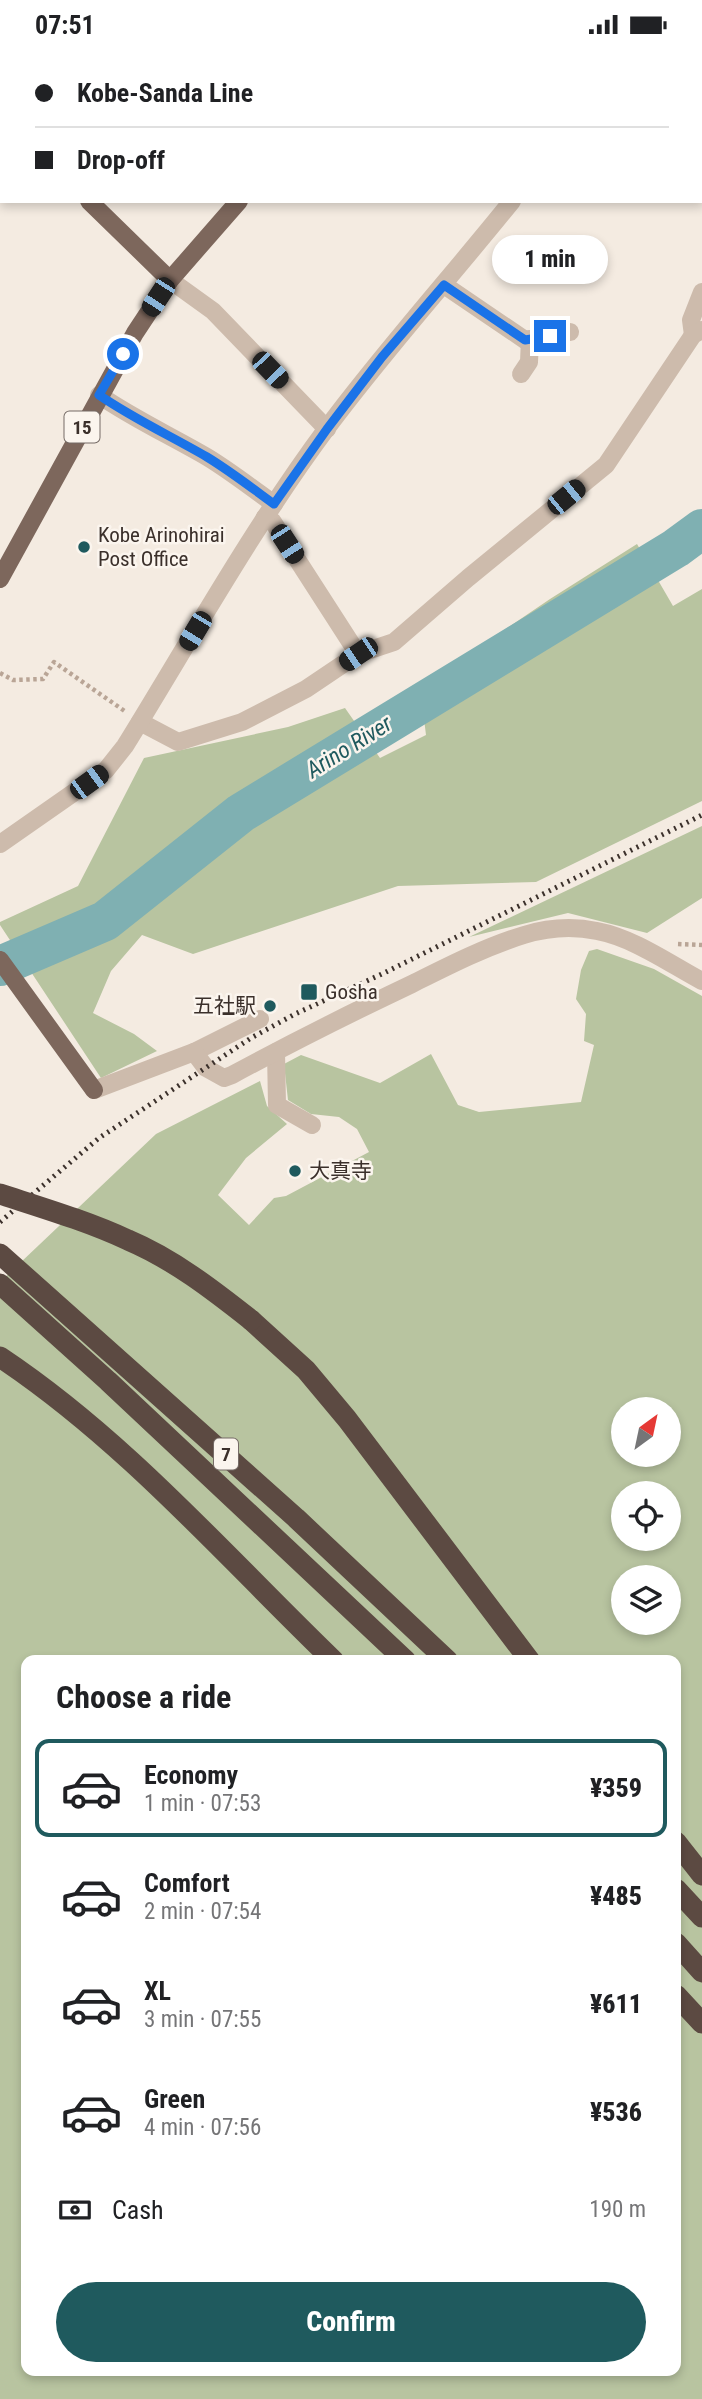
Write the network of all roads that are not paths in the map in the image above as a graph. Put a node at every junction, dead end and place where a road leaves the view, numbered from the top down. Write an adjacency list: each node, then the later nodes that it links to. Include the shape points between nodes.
1 (91, 203): 4 (main road)
2 (237, 203): 4 (main road, 15)
3 (510, 203): 5 (street)
4 (170, 280): 11 (main road, 15); 12 (street, via 213,311)
5 (444, 285): 9 (street, via 525,340); 12 (street)
6 (702, 292): 8 (street, via 691,320)
7 (570, 333): 9 (street)
8 (698, 333): 15 (street, via 606,465 394,642)
9 (530, 339): 10 (street, via 528,362)
10 (521, 374)
11 (99, 395): 13 (street, via 209,459); 14 (main road, 15)
12 (327, 429): 13 (street)
13 (269, 510): 15 (street); 16 (street)
14 (0, 579)
15 (358, 654): 16 (street, via 306,689 205,736 178,742)
16 (140, 722): 17 (street, via 106,770)
17 (0, 844)
18 (0, 960): 23 (main road)
19 (702, 981): 22 (street, via 608,934 547,930 456,962)
20 (260, 1019): 21 (street)
21 (194, 1052): 22 (street, via 224,1078); 23 (street)
22 (276, 1052): 24 (street, via 277,1105)
23 (94, 1090)
24 (312, 1125)
25 (0, 1194): 32 (highway, bridge, via 131,1240 202,1281 251,1320 306,1370)
26 (0, 1254): 31 (highway, 7, via 277,1500)
27 (0, 1284): 30 (highway, 7)
28 (0, 1357): 29 (highway, via 100,1435 192,1518)
29 (328, 1655)
30 (400, 1655)
31 (442, 1655)
32 (526, 1655)
33 (681, 1848): 34 (highway)
34 (702, 1875)
35 (681, 1894): 36 (highway)
36 (702, 1917)
37 (681, 1949): 38 (highway)
38 (702, 1972)
39 (681, 2001): 40 (highway)
40 (702, 2024)

